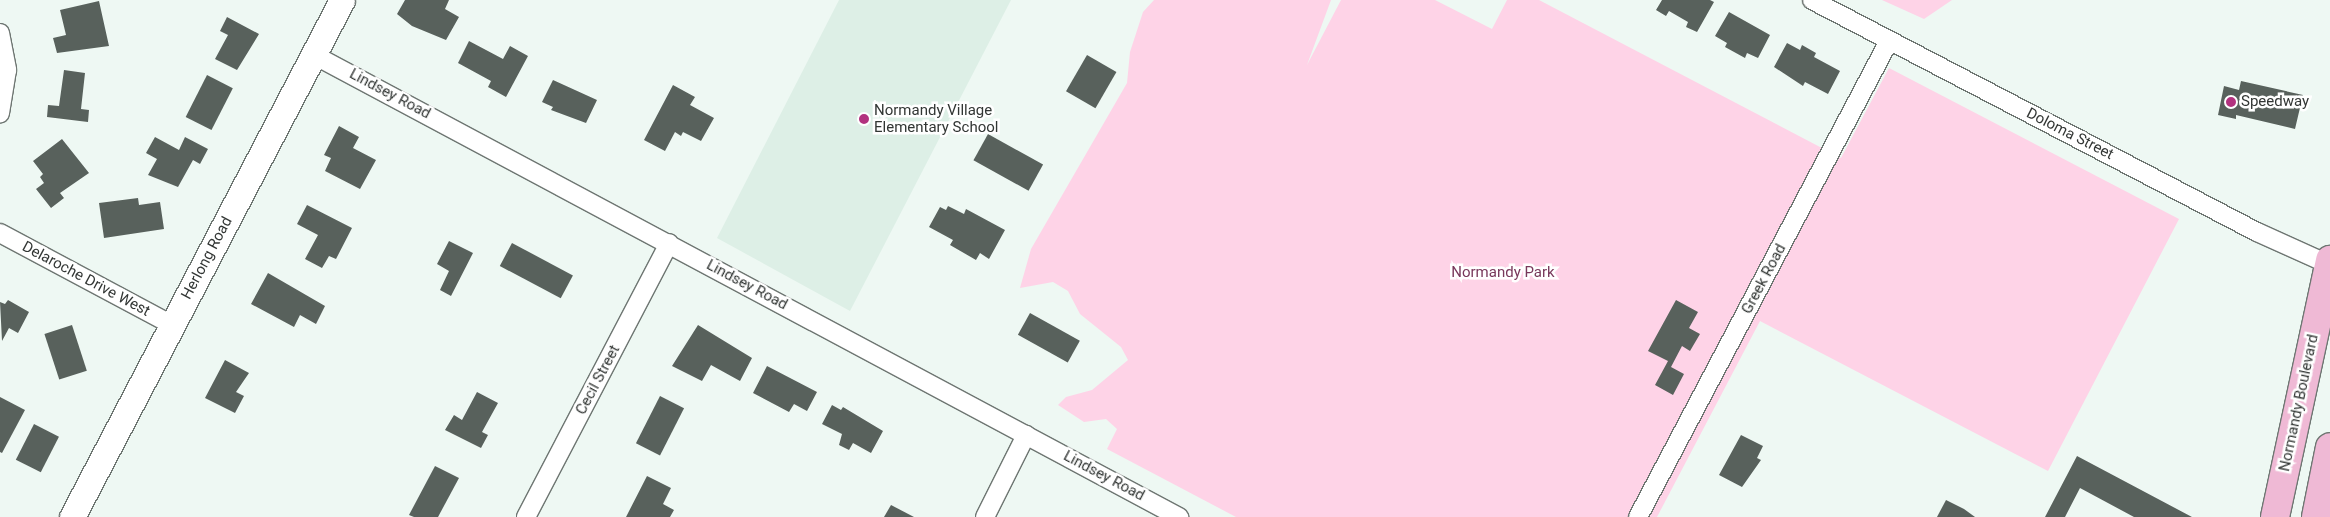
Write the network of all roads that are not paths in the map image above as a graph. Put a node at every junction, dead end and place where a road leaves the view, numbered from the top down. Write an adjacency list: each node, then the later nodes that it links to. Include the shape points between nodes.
1 (342, 0): 5 (street, Herlong Road)
2 (1812, 0): 4 (street, Doloma Street)
3 (0, 33): 6 (street, via 7,81)
4 (1889, 41): 9 (street, Doloma Street, via 2257,232); 17 (street, Greek Road)
5 (314, 55): 8 (street, Lindsey Road); 10 (street, Herlong Road)
6 (0, 113)
7 (0, 232): 10 (street, Delaroche Drive West)
8 (669, 243): 11 (street, Lindsey Road); 14 (street, Cecil Street)
9 (2330, 263): 18 (main road, Normandy Boulevard)
10 (172, 325): 13 (street, Herlong Road)
11 (1026, 434): 15 (street); 16 (street, Lindsey Road)
12 (2330, 448): 19 (main road)
13 (72, 517)
14 (526, 517)
15 (985, 517)
16 (1179, 517)
17 (1638, 517)
18 (2275, 517)
19 (2316, 517)

